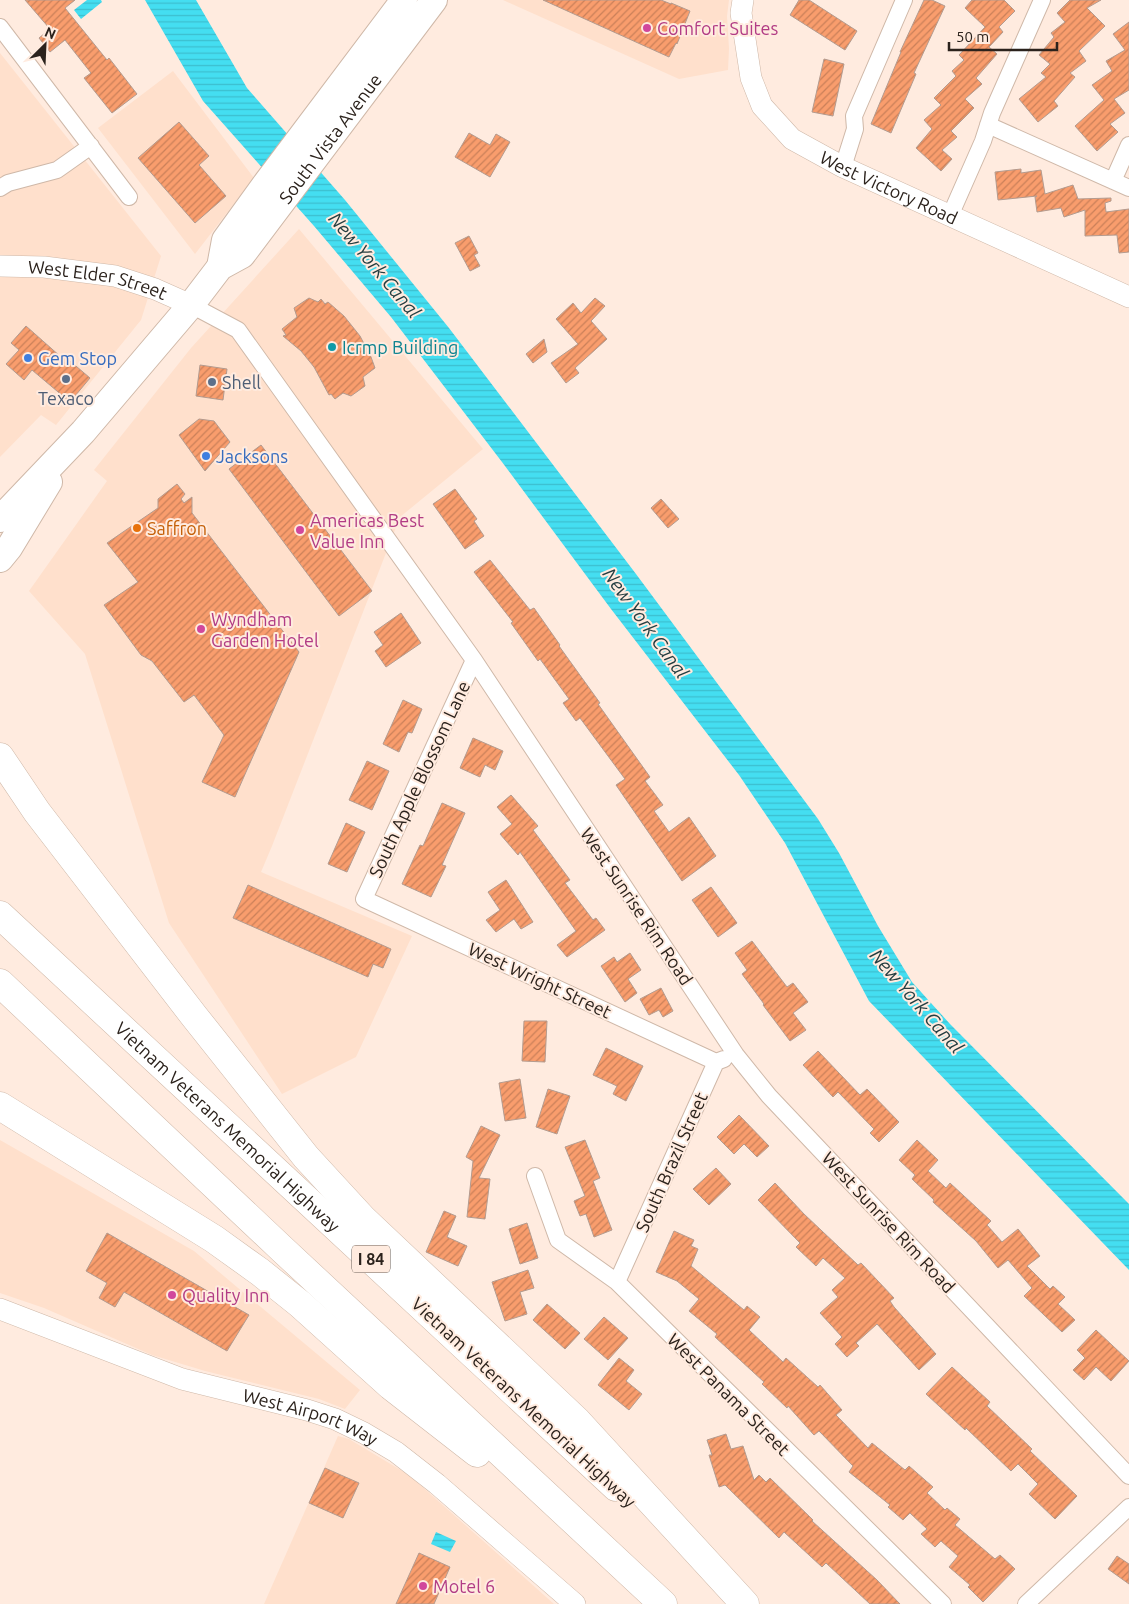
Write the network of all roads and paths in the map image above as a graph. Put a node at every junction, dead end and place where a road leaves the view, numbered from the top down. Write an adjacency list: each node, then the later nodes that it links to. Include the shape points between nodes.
1 (404, 0): 10 (main road, South Vista Avenue)
2 (434, 0): 10 (main road, South Vista Avenue)
3 (743, 0): 11 (street, West Victory Road, via 741,13 747,58 762,106 792,139)
4 (904, 0): 11 (street, via 854,116 855,129)
5 (1042, 0): 7 (street)
6 (0, 27): 9 (street)
7 (988, 125): 12 (street); 16 (street)
8 (1129, 145): 12 (street)
9 (90, 146): 13 (street, via 57,170); 15 (street)
10 (310, 146): 19 (main road, South Vista Avenue, via 276,190 225,240 220,267)
11 (843, 167): 16 (street, West Victory Road)
12 (1113, 181): 14 (street)
13 (0, 188)
14 (1129, 188)
15 (129, 197)
16 (950, 216): 18 (street, West Victory Road)
17 (0, 266): 19 (street, West Elder Street, via 44,267 115,276)
18 (1129, 296)
19 (191, 305): 20 (main road, South Vista Avenue); 23 (street, West Sunrise Rim Road, via 238,330)
20 (69, 447): 21 (main road, South Vista Avenue); 22 (main road, South Vista Avenue)
21 (0, 519)
22 (0, 559)
23 (474, 660): 27 (street, South Apple Blossom Lane); 30 (street, West Sunrise Rim Road)
24 (0, 757): 26 (highway)
25 (0, 781): 26 (highway)
26 (37, 812): 41 (highway, via 306,1157 363,1219 576,1421)
27 (364, 899): 31 (street, West Wright Street)
28 (0, 915): 41 (highway, Vietnam Veterans Memorial Highway / I 84)
29 (0, 984): 38 (highway)
30 (736, 1055): 31 (street); 36 (street, West Sunrise Rim Road, via 770,1096)
31 (716, 1062): 34 (street, South Brazil Street)
32 (0, 1106): 38 (highway, via 214,1239 260,1272 391,1386)
33 (536, 1176): 34 (street, West Panama Street, via 558,1240)
34 (617, 1282): 42 (street, West Panama Street)
35 (0, 1309): 39 (street, West Airport Way, via 182,1379 307,1410 364,1433 396,1452 437,1484)
36 (1129, 1476)
37 (1129, 1508): 43 (street)
38 (628, 1572): 40 (highway)
39 (575, 1604)
40 (663, 1604)
41 (743, 1604)
42 (943, 1604)
43 (1026, 1604)

